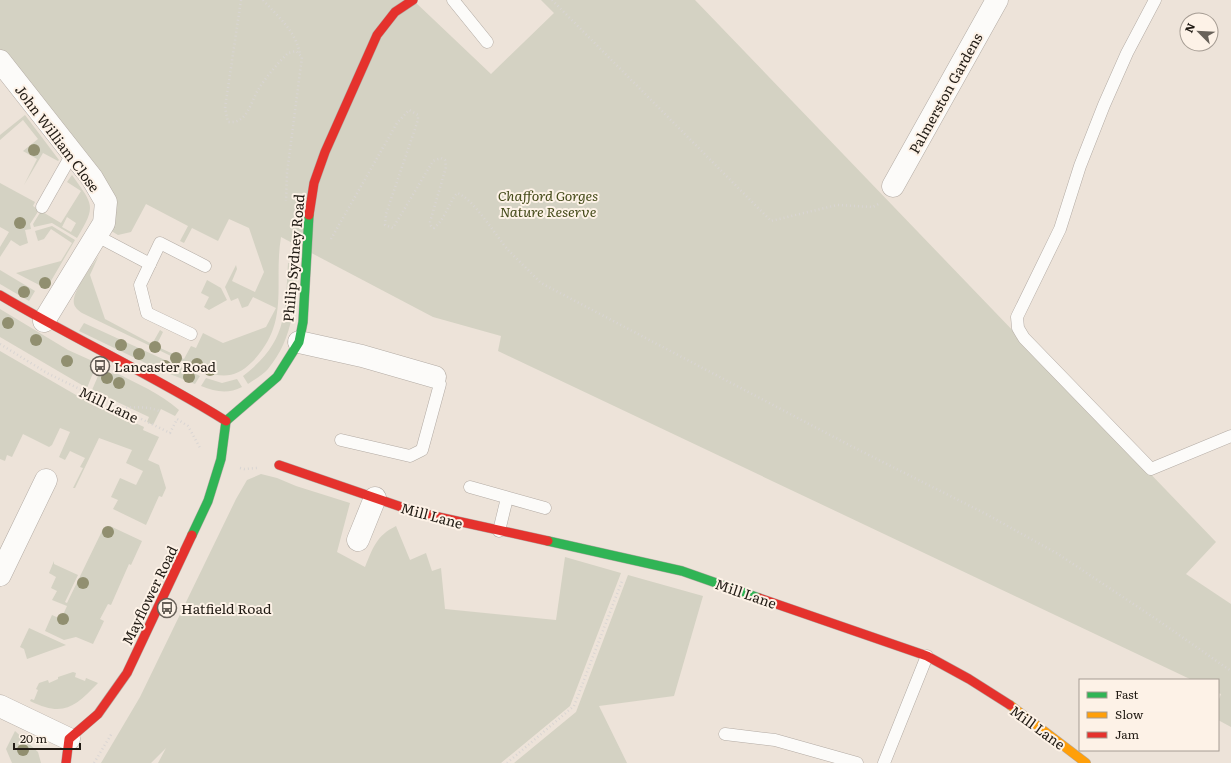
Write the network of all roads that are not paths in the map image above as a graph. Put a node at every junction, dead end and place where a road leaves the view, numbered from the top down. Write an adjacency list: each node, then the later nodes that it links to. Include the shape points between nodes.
1 (414, 0): 16 (street, Philip Sydney Road, via 395,12 377,35 325,152 314,183 309,206 303,322)
2 (452, 0): 5 (lane)
3 (997, 0): 8 (street, Palmerston Gardens)
4 (1155, 0): 19 (lane, via 1127,53 1104,105 1080,166 1060,229 1017,317 1018,328 1024,338 1151,469)
5 (487, 42)
6 (0, 61): 7 (street, John William Close)
7 (72, 154): 9 (lane); 10 (street, John William Close, via 92,178 106,202 104,223)
8 (893, 186)
9 (42, 207)
10 (97, 236): 11 (lane); 14 (street, John William Close)
11 (150, 264): 12 (lane, via 160,243); 15 (lane, via 140,285 147,313)
12 (205, 266)
13 (0, 296): 14 (street)
14 (44, 321): 18 (street, via 190,398)
15 (191, 334)
16 (299, 342): 17 (street, via 362,356); 18 (street, Philip Sydney Road, via 277,377)
17 (435, 377): 20 (lane, via 440,384 422,450 410,456)
18 (226, 420): 33 (street, Mayflower Road, via 221,459 208,501 127,673 98,714)
19 (1231, 436)
20 (340, 440)
21 (279, 465): 24 (street, Mill Lane)
22 (46, 480): 29 (street)
23 (470, 487): 25 (lane)
24 (375, 498): 27 (street, Mill Lane, via 416,512); 28 (street)
25 (506, 498): 26 (lane); 27 (lane)
26 (545, 508)
27 (499, 531): 30 (street, Mill Lane, via 682,571)
28 (358, 540)
29 (0, 575)
30 (927, 656): 36 (lane); 37 (street, Mill Lane, via 957,671 1045,730)
31 (0, 706): 33 (street)
32 (725, 734): 35 (lane, via 775,740)
33 (69, 739): 34 (street)
34 (66, 763)
35 (857, 763)
36 (884, 763)
37 (1086, 763)

